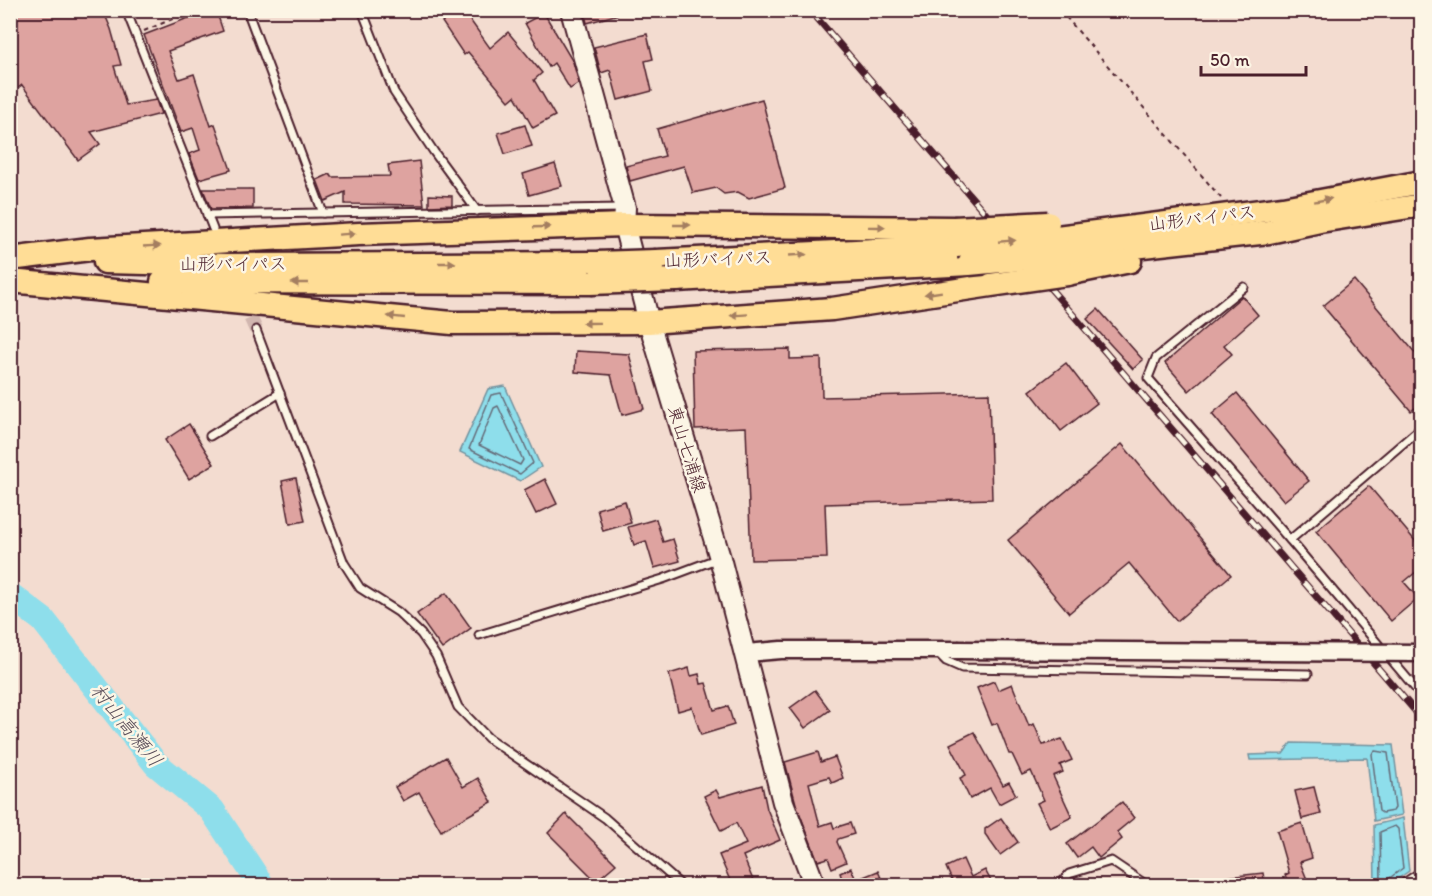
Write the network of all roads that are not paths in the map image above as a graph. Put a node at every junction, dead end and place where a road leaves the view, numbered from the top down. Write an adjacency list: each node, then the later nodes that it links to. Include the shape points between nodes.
1 (126, 10): 10 (lane)
2 (247, 10): 9 (lane)
3 (362, 10): 8 (lane, via 394,92)
4 (571, 10): 11 (main road, 東山七浦線)
5 (1422, 182): 7 (highway, 山形バイパス, one-way to 5)
6 (1422, 205): 14 (highway, 山形バイパス, via 1269,232)
7 (1283, 208): 14 (highway, 山形バイパス); 14 (highway, via 1196,204)
8 (477, 210): 9 (lane); 11 (lane)
9 (323, 213): 10 (lane)
10 (207, 215): 12 (lane)
11 (624, 216): 13 (highway, one-way to 13); 15 (highway, one-way to 11, via 90,249); 19 (main road, 東山七浦線)
12 (213, 229)
13 (960, 246): 14 (highway, 山形バイパス, bridge); 14 (highway, one-way to 14, bridge); 16 (highway, 山形バイパス, one-way to 13, bridge, via 656,261); 16 (highway, 山形バイパス, bridge, via 676,280)
14 (1059, 247): 19 (highway, one-way to 19, bridge, via 991,285 832,309)
15 (10, 259): 16 (highway, 山形バイパス, one-way to 16)
16 (593, 273): 17 (highway, 山形バイパス, one-way to 17)
17 (10, 281): 19 (highway, one-way to 17, via 452,323)
18 (1244, 287): 24 (lane, via 1156,358 1148,378)
19 (649, 322): 25 (main road, 東山七浦線)
20 (256, 330): 21 (lane)
21 (280, 393): 23 (lane); 33 (lane, via 344,563 360,588 398,612 422,634 458,707 488,738 605,818)
22 (1422, 427): 24 (lane)
23 (210, 436)
24 (1290, 540): 31 (lane)
25 (720, 558): 26 (lane); 28 (main road, 東山七浦線)
26 (479, 636)
27 (936, 650): 28 (street); 29 (street, bridge); 30 (lane, via 946,661 962,668)
28 (747, 653): 34 (main road, 東山七浦線, via 783,802)
29 (1422, 653)
30 (1308, 674)
31 (1422, 696)
32 (1422, 871): 37 (lane)
33 (682, 885)
34 (816, 885)
35 (1059, 885): 36 (lane, via 1069,874 1111,861)
36 (1148, 885)
37 (1400, 885)

